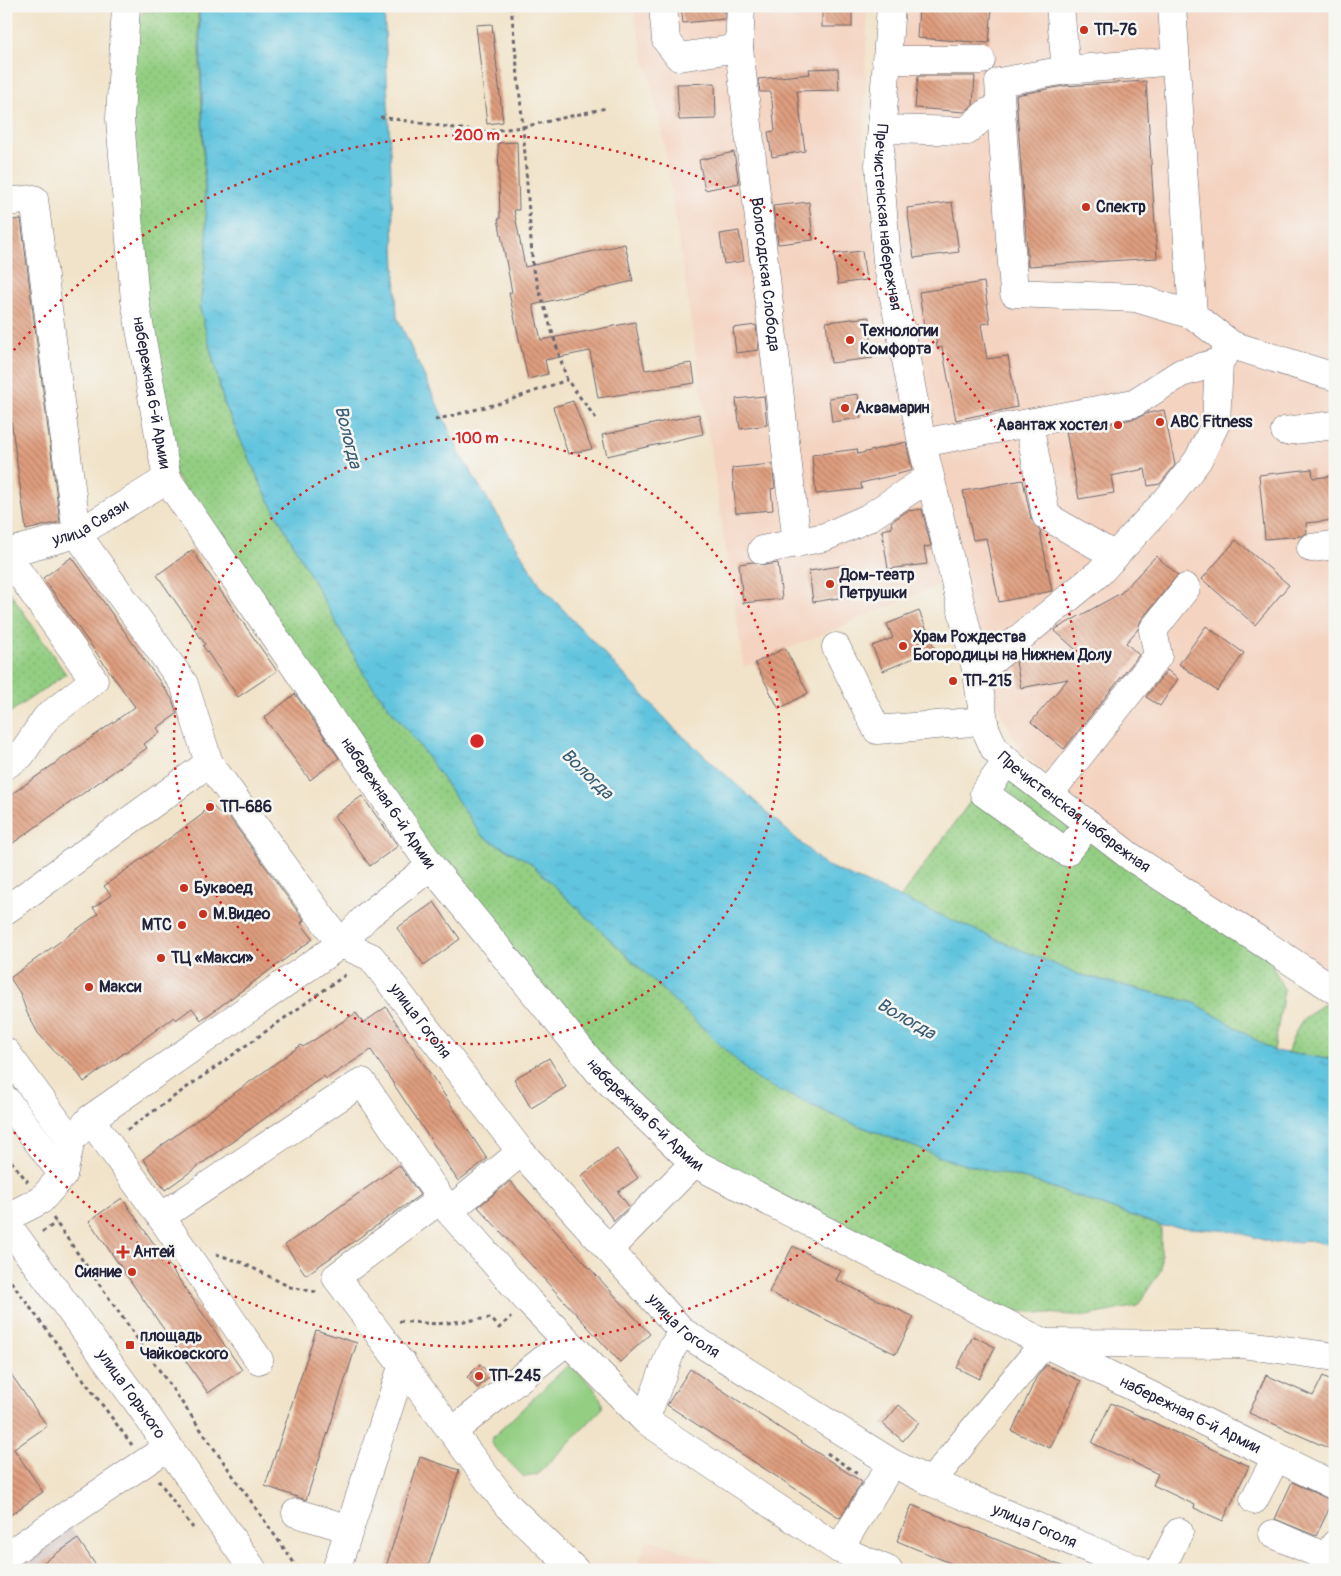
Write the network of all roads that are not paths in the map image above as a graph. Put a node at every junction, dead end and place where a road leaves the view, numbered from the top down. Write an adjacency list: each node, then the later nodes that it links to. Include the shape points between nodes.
1 (126, 6): 23 (street, набережная 6-й Армии, via 120,119 134,292)
2 (663, 6): 7 (street, via 666,40 679,57)
3 (741, 6): 7 (street, Вологодская Слобода)
4 (891, 6): 8 (street, Пречистенская набережная)
5 (1060, 6): 11 (street)
6 (1172, 6): 10 (street)
7 (739, 48): 25 (street, Вологодская Слобода)
8 (886, 60): 9 (street); 13 (street, Пречистенская набережная)
9 (981, 60)
10 (1176, 62): 11 (street); 15 (street)
11 (1066, 70): 15 (street, via 999,82 1014,293 1136,298)
12 (988, 112): 13 (street, via 967,131)
13 (882, 129): 21 (street, Пречистенская набережная, via 879,165 887,261)
14 (6, 202): 24 (street, via 34,199)
15 (1193, 315): 16 (street)
16 (1225, 354): 17 (street); 18 (street, via 1181,373 1134,403); 28 (street, via 1216,423 1198,460)
17 (1335, 377)
18 (1029, 423): 21 (street); 28 (street, via 1046,516)
19 (1335, 425): 20 (street)
20 (1285, 431)
21 (922, 443): 22 (street, Пречистенская набережная)
22 (930, 477): 25 (street, via 868,518 825,537); 31 (street, Пречистенская набережная)
23 (167, 479): 24 (street, улица Связи); 38 (street, набережная 6-й Армии)
24 (77, 534): 27 (street, улица Связи); 34 (street, via 184,684)
25 (797, 543): 26 (street)
26 (762, 550)
27 (6, 554): 35 (street, via 94,680 46,718 20,755)
28 (1115, 556): 31 (street, via 1099,573)
29 (1186, 588): 36 (street, via 1153,630 1158,656)
30 (836, 647): 32 (street, via 877,730)
31 (977, 673): 32 (street, Пречистенская набережная)
32 (984, 721): 33 (street, Пречистенская набережная, via 995,750)
33 (1006, 761): 36 (street, Пречистенская набережная); 37 (street, via 984,793 1066,852)
34 (209, 763): 39 (street); 40 (street)
35 (6, 765)
36 (1049, 794): 37 (street, Пречистенская набережная)
37 (1089, 824): 41 (street, Пречистенская набережная, via 1131,856)
38 (431, 866): 40 (street, via 367,916); 47 (street, набережная 6-й Армии, via 600,1072)
39 (6, 910)
40 (341, 944): 44 (street); 46 (street, улица Гоголя, via 371,957)
41 (1335, 990)
42 (6, 1052): 45 (street)
43 (6, 1100): 48 (street)
44 (90, 1119): 45 (street); 50 (street)
45 (71, 1140): 48 (street)
46 (521, 1152): 49 (street); 53 (street, улица Гоголя)
47 (694, 1164): 53 (street); 56 (street, набережная 6-й Армии)
48 (63, 1175): 51 (street, via 42,1200)
49 (445, 1205): 50 (street, via 362,1082); 55 (street); 59 (street, via 336,1277)
50 (161, 1217): 58 (street)
51 (6, 1218)
52 (6, 1223): 62 (street, улица Горького)
53 (609, 1249): 54 (street, улица Гоголя)
54 (683, 1332): 60 (street, via 672,1348); 64 (street, улица Гоголя)
55 (566, 1340): 60 (street); 61 (street)
56 (1044, 1343): 57 (street, набережная 6-й Армии, via 1241,1344); 63 (street, набережная 6-й Армии); 65 (street)
57 (1335, 1357)
58 (259, 1360)
59 (403, 1364): 61 (street); 69 (street)
60 (645, 1420): 73 (street)
61 (453, 1431): 78 (street, via 508,1506)
62 (168, 1447): 74 (street); 76 (street, улица Горького)
63 (1276, 1458): 66 (street, набережная 6-й Армии); 67 (street)
64 (892, 1463): 65 (street, улица Гоголя); 73 (street)
65 (931, 1482): 75 (street, улица Гоголя)
66 (1335, 1486)
67 (1254, 1500)
68 (296, 1513): 69 (street)
69 (350, 1529): 77 (street)
70 (1179, 1532): 80 (street)
71 (1274, 1534): 72 (street, via 1328,1558)
72 (1335, 1544)
73 (839, 1549): 79 (street)
74 (6, 1556)
75 (1131, 1568)
76 (253, 1570)
77 (336, 1570)
78 (575, 1570)
79 (888, 1570)
80 (1160, 1570)

